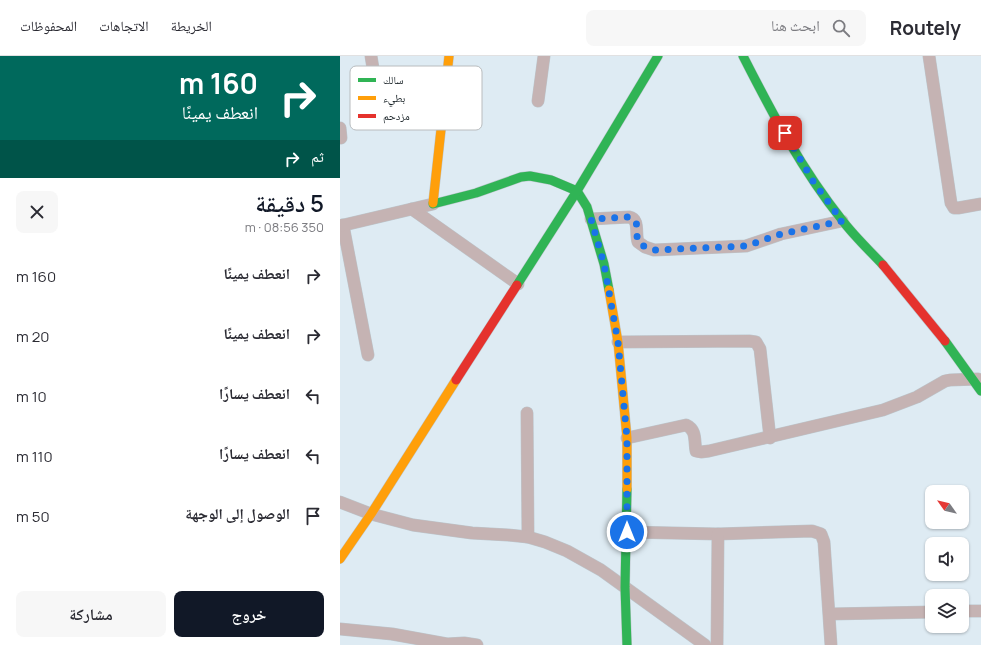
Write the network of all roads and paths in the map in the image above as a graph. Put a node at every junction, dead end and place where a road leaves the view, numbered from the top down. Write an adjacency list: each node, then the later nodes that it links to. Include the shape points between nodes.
1 (371, 56): 7 (street)
2 (449, 56): 8 (street)
3 (544, 56): 9 (street)
4 (658, 56): 11 (street)
5 (743, 56): 16 (street, via 813,181)
6 (929, 56): 13 (street, via 951,203 954,208)
7 (373, 66)
8 (448, 66)
9 (538, 101)
10 (441, 130): 12 (street)
11 (577, 191): 12 (street, via 555,181 530,176); 15 (street); 18 (street)
12 (433, 204): 14 (street)
13 (981, 204)
14 (412, 209): 17 (street); 18 (street)
15 (591, 219): 16 (street, via 633,218 636,222 638,242 654,250 746,246 781,234); 19 (street, via 604,264)
16 (842, 221): 21 (street, via 912,299)
17 (342, 225): 20 (street)
18 (518, 284): 27 (street)
19 (618, 342): 24 (street); 25 (street, via 756,342 760,349)
20 (368, 355)
21 (977, 379): 22 (street); 25 (street, via 945,381 917,397 883,410)
22 (981, 391)
23 (527, 413): 30 (street)
24 (627, 438): 25 (street, via 686,425 693,430 696,450 701,452); 28 (street)
25 (770, 438)
26 (340, 502): 27 (street)
27 (371, 514): 30 (street, via 413,525); 31 (street)
28 (627, 532): 29 (street); 32 (street)
29 (718, 534): 36 (street, via 804,531 821,534 824,542); 42 (street)
30 (528, 537): 32 (street, via 567,551)
31 (340, 558)
32 (625, 587): 40 (street); 41 (street)
33 (981, 610): 34 (street)
34 (969, 611)
35 (925, 612): 36 (street)
36 (830, 614): 43 (street)
37 (340, 629): 38 (street, via 392,634)
38 (432, 643): 39 (street)
39 (477, 645)
40 (627, 645)
41 (705, 645)
42 (716, 645)
43 (831, 645)

